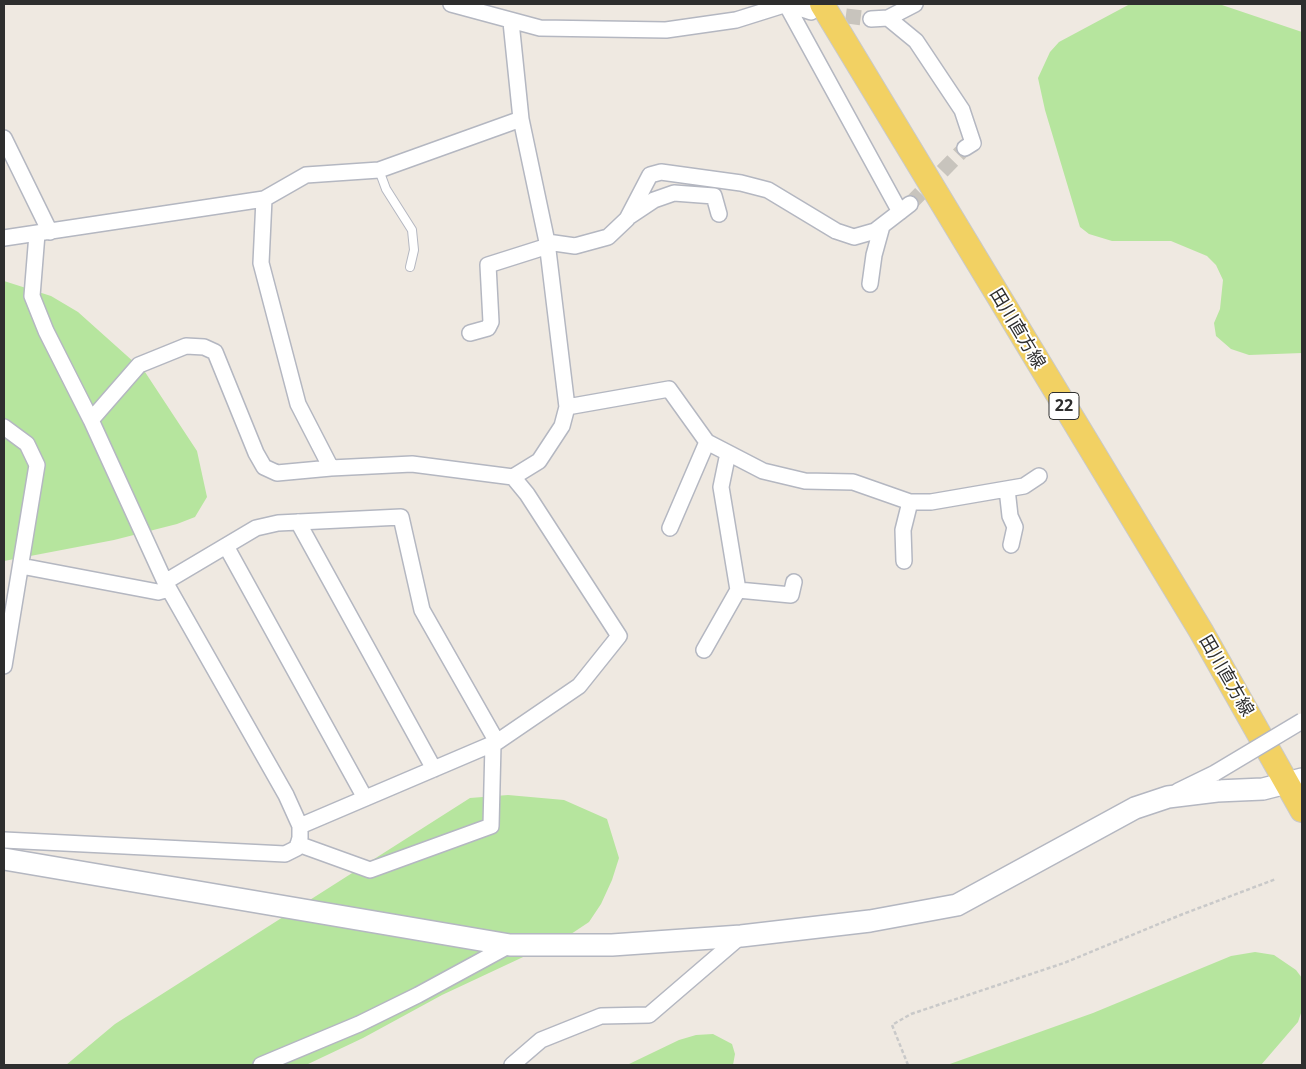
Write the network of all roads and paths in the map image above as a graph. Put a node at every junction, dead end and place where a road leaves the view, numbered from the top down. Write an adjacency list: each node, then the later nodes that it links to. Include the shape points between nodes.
1 (451, 4): 8 (street)
2 (786, 4): 5 (street); 8 (street, via 736,20 666,30 540,28); 16 (street, via 905,208)
3 (841, 4): 47 (main road, 田川直方線 / 22)
4 (915, 4): 6 (street)
5 (816, 8): 47 (main road, 田川直方線 / 22, via 1201,631)
6 (888, 18): 7 (street); 11 (street, via 916,41 962,110 973,143)
7 (871, 19)
8 (512, 22): 9 (street)
9 (521, 119): 12 (street); 19 (street)
10 (4, 138): 17 (street)
11 (965, 148)
12 (378, 170): 13 (street, via 306,175); 20 (lane, via 412,230 414,250)
13 (264, 199): 17 (street); 28 (street, via 261,263 298,404)
14 (720, 214): 15 (street, via 714,196 674,193 654,200)
15 (627, 219): 16 (street, via 650,175 661,172 768,190 836,231 854,237); 19 (street, via 608,237 575,246)
16 (882, 226): 21 (street)
17 (44, 233): 18 (street); 24 (street, via 32,296)
18 (4, 238)
19 (547, 244): 22 (street, via 488,265 491,322 488,328); 23 (street)
20 (410, 267)
21 (870, 284)
22 (470, 333)
23 (567, 407): 26 (street, via 669,390); 30 (street, via 562,426 539,461)
24 (91, 420): 28 (street, via 139,365 186,346 204,347 215,352 264,467 277,473); 40 (street)
25 (4, 427): 38 (street, via 27,444 37,465)
26 (707, 442): 27 (street); 34 (street)
27 (728, 453): 32 (street, via 763,471 805,481 853,482); 41 (street, via 721,488)
28 (331, 468): 30 (street, via 412,464)
29 (1039, 476): 31 (street, via 1024,486)
30 (512, 477): 45 (street, via 527,494 619,636 580,686)
31 (1007, 489): 32 (street, via 931,502); 35 (street, via 1010,516 1015,527)
32 (910, 502): 37 (street, via 903,530)
33 (298, 522): 36 (street, via 256,528); 45 (street, via 401,517 422,610); 46 (street)
34 (670, 528)
35 (1011, 545)
36 (226, 546): 40 (street); 49 (street)
37 (904, 561)
38 (21, 566): 40 (street, via 158,592); 43 (street)
39 (794, 582): 41 (street, via 791,595)
40 (167, 586): 51 (street, via 286,795)
41 (738, 590): 42 (street)
42 (704, 650)
43 (4, 666)
44 (1302, 721): 48 (street, bridge)
45 (495, 743): 46 (street); 53 (street, via 490,826 370,870)
46 (434, 769): 49 (street)
47 (1297, 779): 48 (street, via 1263,789); 50 (main road, 田川直方線 / 22)
48 (1168, 797): 56 (street, via 1135,808 957,905 870,921)
49 (365, 798): 51 (street)
50 (1302, 810)
51 (300, 826): 53 (street)
52 (4, 840): 53 (street, via 285,854 297,848)
53 (298, 844)
54 (4, 859): 57 (street)
55 (1276, 879): 60 (path, via 1064,963 911,1014 892,1025)
56 (741, 936): 57 (street, via 612,945); 59 (street, via 649,1015 601,1016 541,1040)
57 (510, 945): 58 (street, via 359,1024)
58 (261, 1065)
59 (512, 1065)
60 (908, 1065)

